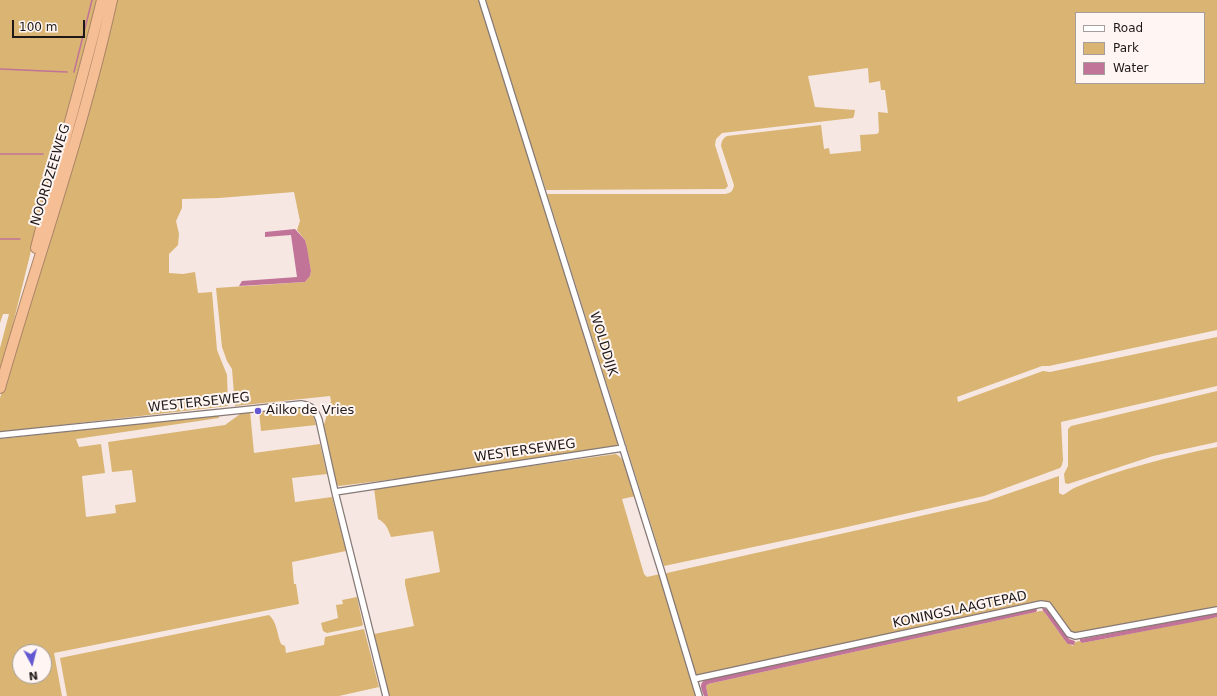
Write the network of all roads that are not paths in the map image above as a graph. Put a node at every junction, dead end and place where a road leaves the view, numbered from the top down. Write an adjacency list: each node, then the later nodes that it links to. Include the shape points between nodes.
1 (102, 0): 4 (highway, NOORDZEEWEG, via 48,199)
2 (112, 0): 4 (highway, NOORDZEEWEG, via 60,193)
3 (482, 0): 7 (street, WOLDDIJK)
4 (10, 355): 5 (highway, NOORDZEEWEG)
5 (0, 388)
6 (0, 435): 8 (street, WESTERSEWEG, via 306,404 312,407 317,415)
7 (623, 448): 8 (street, WESTERSEWEG); 10 (street, WOLDDIJK)
8 (335, 492): 11 (street, WESTERSEWEG)
9 (1217, 610): 10 (street, KONINGSLAAGTEPAD, via 1075,636 1069,634 1048,605 1041,604)
10 (694, 679): 12 (street, WOLDDIJK)
11 (386, 696)
12 (699, 696)

